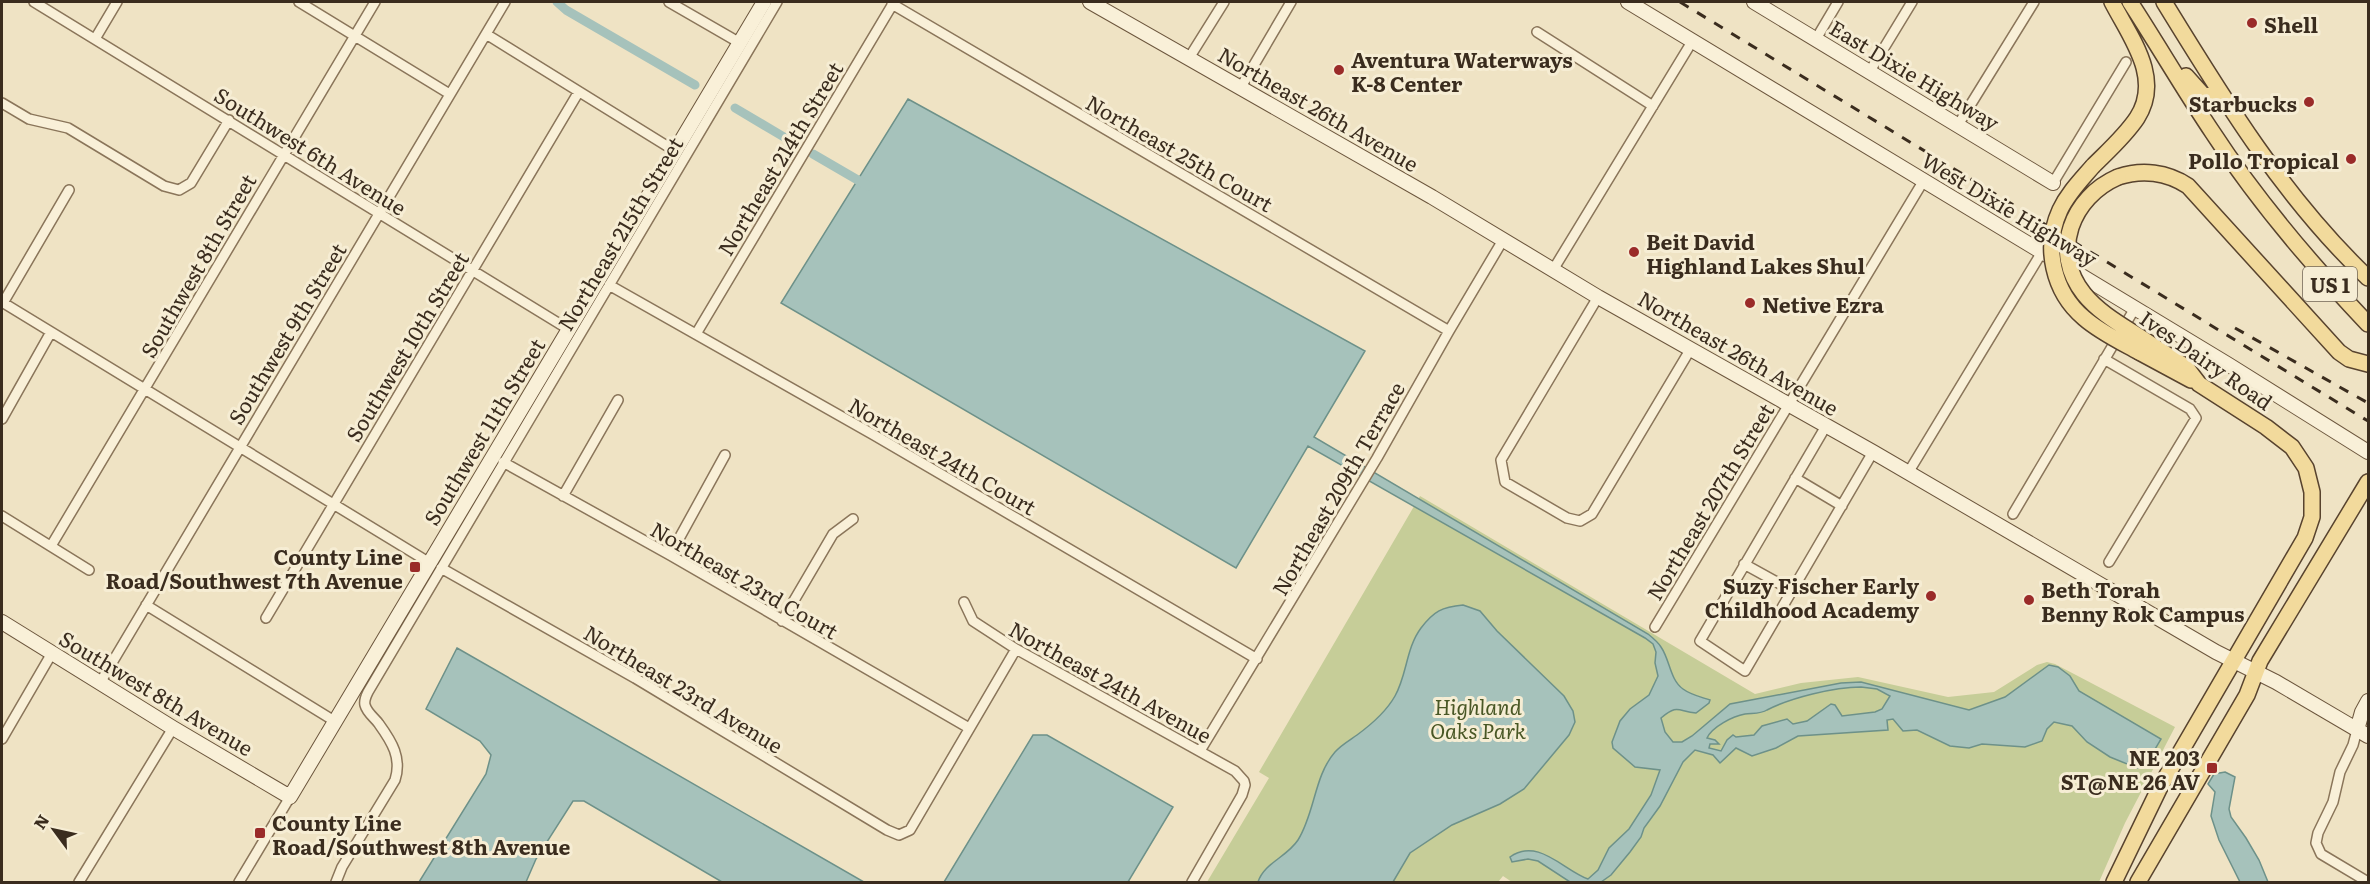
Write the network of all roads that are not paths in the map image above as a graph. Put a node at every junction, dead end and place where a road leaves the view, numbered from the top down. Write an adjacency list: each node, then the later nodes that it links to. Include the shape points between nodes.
1 (34, 2): 24 (street, Southwest 6th Avenue)
2 (117, 2): 24 (street)
3 (299, 2): 23 (street)
4 (375, 2): 23 (street, Southwest 8th Street)
5 (505, 2): 22 (street, Southwest 9th Street)
6 (669, 2): 27 (street)
7 (764, 2): 27 (street, Southwest 11th Street)
8 (777, 2): 51 (street, Northeast 215th Street)
9 (1090, 2): 28 (street, Northeast 26th Avenue)
10 (1224, 2): 28 (street)
11 (1292, 2): 32 (street)
12 (1628, 2): 26 (street, West Dixie Highway)
13 (1754, 2): 25 (street, East Dixie Highway)
14 (1838, 2): 25 (street)
15 (1912, 2): 31 (street)
16 (2034, 2): 39 (street)
17 (2112, 2): 60 (main road, bridge, via 2146,72 2145,102 2129,128 2076,185 2060,210 2052,241 2054,269 2077,312 2096,327)
18 (2130, 2): 29 (main road, US 1)
19 (2164, 2): 35 (main road, US 1)
20 (893, 3): 57 (street, Northeast 25th Court); 59 (street, Northeast 214th Street)
21 (1537, 32): 37 (street)
22 (486, 34): 33 (street, Southwest 9th Street); 34 (street)
23 (356, 36): 33 (street); 41 (street, Southwest 8th Street)
24 (95, 39): 38 (street, Southwest 6th Avenue)
25 (1816, 39): 31 (street, East Dixie Highway)
26 (1693, 40): 37 (street); 42 (street, West Dixie Highway)
27 (740, 43): 40 (street, Southwest 11th Street)
28 (1189, 58): 32 (street, Northeast 26th Avenue)
29 (2166, 58): 35 (main road, via 2204,95); 55 (main road, US 1, via 2212,133 2259,198)
30 (2126, 62): 43 (street)
31 (1870, 71): 39 (street, East Dixie Highway)
32 (1241, 87): 46 (street, Northeast 26th Avenue)
33 (448, 93): 45 (street, Southwest 9th Street)
34 (578, 93): 40 (street); 48 (street, Southwest 10th Street)
35 (2223, 97): 50 (main road, US 1, via 2294,196)
36 (2, 103): 38 (street, via 29,120 68,128 164,186 178,190 191,183)
37 (1653, 106): 49 (street)
38 (229, 120): 41 (street, Southwest 6th Avenue)
39 (1958, 125): 43 (street, East Dixie Highway)
40 (675, 151): 56 (street, Southwest 11th Street)
41 (283, 154): 45 (street, Southwest 6th Avenue); 64 (street, Southwest 8th Street)
42 (1924, 180): 47 (street, West Dixie Highway); 66 (street, Northeast 207th Street)
43 (2054, 183)
44 (69, 189): 53 (street)
45 (378, 212): 48 (street, Southwest 6th Avenue); 69 (street, Southwest 9th Street)
46 (1503, 240): 49 (street, Northeast 26th Avenue); 57 (street, Northeast 209th Terrace)
47 (2042, 252): 54 (street, West Dixie Highway); 74 (street)
48 (472, 270): 56 (street, Southwest 6th Avenue); 78 (street, Southwest 10th Street)
49 (1553, 270): 52 (street, Northeast 26th Avenue)
50 (2368, 278)
51 (609, 285): 59 (street, Northeast 24th Court); 73 (street, Northeast 215th Street)
52 (1598, 297): 61 (street, Northeast 26th Avenue); 61 (street, via 1501,460 1505,482 1567,518 1580,521 1592,513)
53 (2, 302): 58 (street, Northeast 23rd Avenue)
54 (2135, 308): 62 (street); 71 (street, West Dixie Highway)
55 (2368, 324)
56 (568, 329): 87 (street, Southwest 11th Street)
57 (1449, 331): 98 (street, Northeast 209th Terrace)
58 (51, 332): 64 (street, Northeast 23rd Avenue); 67 (street)
59 (696, 334): 98 (street, Northeast 24th Court)
60 (2143, 347): 63 (main road, Ives Dairy Road, bridge, via 2088,299 2076,282 2069,261 2069,232 2077,212 2094,190 2129,173 2151,172 2188,186 2339,352); 99 (main road, Ives Dairy Road, via 2286,441 2306,468 2312,492 2312,517 2305,538)
61 (1690, 350): 66 (street, Northeast 26th Avenue)
62 (2104, 360): 80 (street); 85 (street, via 2196,415)
63 (2368, 364)
64 (146, 389): 69 (street, Northeast 23rd Avenue); 83 (street, Southwest 8th Street)
65 (618, 400): 77 (street)
66 (1787, 404): 68 (street, Northeast 26th Avenue); 95 (street, Northeast 207th Street)
67 (2, 419)
68 (1826, 426): 70 (street, Northeast 26th Avenue); 75 (street)
69 (240, 446): 78 (street, Northeast 23rd Avenue); 91 (street, Southwest 9th Street)
70 (1873, 452): 74 (street, Northeast 26th Avenue); 79 (street)
71 (2368, 452)
72 (725, 455): 84 (street)
73 (503, 462): 77 (street, Northeast 23rd Court); 87 (street, Northeast 215th Street)
74 (1908, 473): 99 (street, Northeast 26th Avenue)
75 (1795, 478): 79 (street); 86 (street)
76 (2366, 487): 100 (main road)
77 (563, 496): 84 (street, Northeast 23rd Court)
78 (332, 505): 87 (street, Northeast 23rd Avenue); 92 (street, Southwest 10th Street)
79 (1842, 506): 89 (street)
80 (2013, 514)
81 (2, 516): 83 (street)
82 (853, 519): 93 (street, via 833,534)
83 (51, 546): 88 (street)
84 (670, 555): 93 (street, Northeast 23rd Court)
85 (2109, 562)
86 (1744, 564): 89 (street); 89 (street, via 1700,641 1745,671)
87 (435, 566): 103 (street, Southwest 11th Street); 105 (street, Northeast 23rd Avenue, via 635,678 899,835 909,830); 112 (street, Northeast 215th Street, via 364,701 399,758 399,769)
88 (89, 570)
89 (1791, 590)
90 (964, 603): 96 (street, Northeast 24th Avenue, via 973,621)
91 (146, 605): 101 (street, Southwest 9th Street); 103 (street)
92 (266, 618)
93 (782, 621): 105 (street, Northeast 23rd Court)
94 (2, 622): 97 (street, Southwest 8th Avenue)
95 (1655, 627)
96 (1016, 649): 105 (street); 108 (street, Northeast 24th Avenue)
97 (52, 653): 101 (street, Southwest 8th Avenue); 107 (street)
98 (1257, 659): 108 (street, Northeast 209th Terrace)
99 (2233, 661): 100 (street, Northeast 26th Avenue); 114 (main road, Ives Dairy Road, via 2159,789)
100 (2256, 673): 106 (street, Northeast 26th Avenue); 115 (main road)
101 (100, 683): 104 (street, Southwest 8th Avenue)
102 (2368, 701): 106 (street, via 2362,712)
103 (336, 722): 109 (street, Southwest 11th Street)
104 (173, 728): 109 (street, Southwest 8th Avenue); 110 (street)
105 (969, 728)
106 (2363, 733): 116 (street, via 2338,778 2316,843 2321,854)
107 (2, 739)
108 (1200, 751): 113 (street, Northeast 24th Avenue, via 1235,771 1245,785)
109 (290, 797): 111 (street, Southwest 11th Street)
110 (79, 882)
111 (239, 882)
112 (336, 882)
113 (1192, 882)
114 (2114, 882)
115 (2139, 882)
116 (2368, 882)

